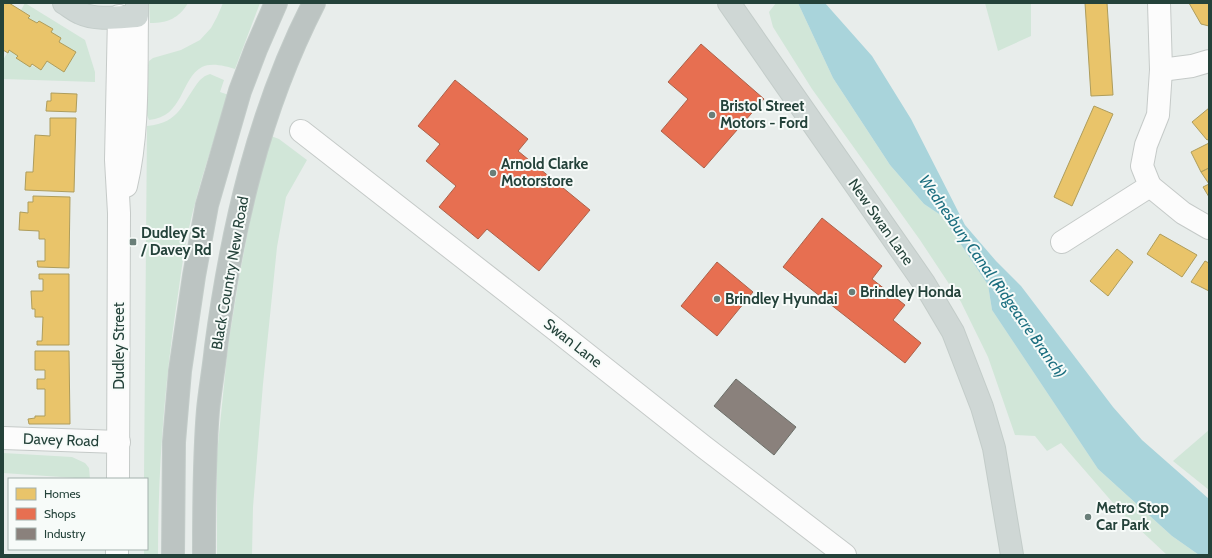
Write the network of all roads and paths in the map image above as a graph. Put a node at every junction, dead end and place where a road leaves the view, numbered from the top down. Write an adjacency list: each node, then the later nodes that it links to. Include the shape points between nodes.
1 (64, 3): 6 (main road, via 81,13 106,17)
2 (276, 3): 16 (highway, via 240,92 207,205 180,371 174,442)
3 (314, 3): 17 (highway, Black Country New Road, via 271,101 242,200 222,300 208,410)
4 (1159, 3): 8 (street)
5 (733, 5): 19 (main road, New Swan Lane, via 924,283 953,332 982,407 994,448)
6 (128, 8): 14 (street, Dudley Street, via 116,160 119,213)
7 (1209, 61): 8 (street)
8 (1161, 70): 10 (street, via 1158,115 1146,145 1142,166)
9 (301, 131): 18 (street, Swan Lane)
10 (1150, 186): 11 (street, via 1183,213); 12 (street)
11 (1209, 228)
12 (1062, 242)
13 (3, 438): 14 (street, Davey Road)
14 (119, 442): 15 (street, Dudley Street)
15 (118, 478)
16 (173, 555)
17 (204, 555)
18 (845, 555)
19 (1012, 555)

